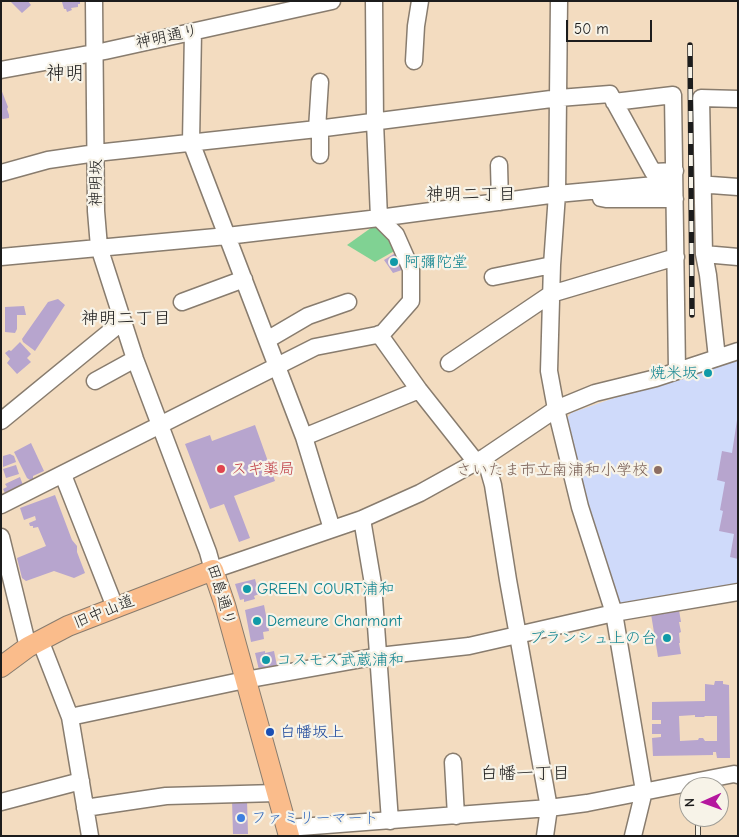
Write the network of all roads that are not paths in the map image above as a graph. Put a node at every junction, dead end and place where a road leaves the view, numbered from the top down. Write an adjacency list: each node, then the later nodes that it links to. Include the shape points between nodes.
1 (94, 1): 7 (street, 神明坂)
2 (332, 1): 6 (street, 神明通り)
3 (374, 1): 14 (street)
4 (420, 1): 8 (street)
5 (559, 1): 11 (street)
6 (193, 32): 7 (street, 神明通り); 16 (street)
7 (94, 53): 9 (street, 神明通り); 17 (street, 神明坂)
8 (414, 61)
9 (1, 70)
10 (320, 82): 15 (street)
11 (559, 98): 13 (street, via 610,94); 14 (street); 25 (street)
12 (738, 99): 31 (street, via 700,98)
13 (614, 102): 21 (street, via 653,172); 21 (street, via 673,95)
14 (375, 122): 15 (street); 28 (street)
15 (318, 129): 16 (street); 18 (street)
16 (192, 142): 17 (street); 29 (street)
17 (96, 154): 20 (street, via 48,160); 30 (street, 神明坂)
18 (320, 154)
19 (499, 165): 27 (street)
20 (1, 172)
21 (670, 178): 24 (street); 26 (street)
22 (711, 186): 23 (street)
23 (738, 187)
24 (598, 190): 25 (street); 26 (street, via 601,198 606,199)
25 (558, 194): 27 (street); 35 (street)
26 (675, 199): 33 (street)
27 (500, 202): 28 (street)
28 (379, 218): 29 (street); 42 (street, via 396,235 411,269 411,301)
29 (227, 236): 30 (street); 37 (street)
30 (99, 247): 32 (street); 41 (street, 神明坂)
31 (704, 254): 34 (street); 45 (street)
32 (1, 257)
33 (676, 257): 38 (street); 49 (street)
34 (738, 257)
35 (552, 265): 36 (street); 38 (street)
36 (493, 277)
37 (244, 279): 39 (street); 43 (street)
38 (551, 294): 47 (street); 52 (street, via 549,371)
39 (182, 302)
40 (348, 302): 43 (street, via 308,316)
41 (123, 321): 46 (street, 神明坂); 53 (street)
42 (379, 334): 48 (street, via 314,348); 51 (street)
43 (267, 340): 48 (street)
44 (738, 351): 45 (street)
45 (717, 358): 49 (street)
46 (135, 359): 50 (street); 54 (street, 田島通り)
47 (449, 363)
48 (277, 366): 54 (street); 55 (street)
49 (677, 371): 52 (street, via 595,393)
50 (95, 381)
51 (419, 390): 55 (street); 56 (street)
52 (556, 409): 56 (street); 65 (street, via 580,507)
53 (1, 420)
54 (161, 426): 57 (street); 62 (street, 田島通り)
55 (304, 437): 60 (street)
56 (481, 459): 59 (street, via 420,493); 66 (street, via 493,485)
57 (63, 475): 58 (street); 64 (street)
58 (1, 505)
59 (362, 519): 60 (street); 68 (street, via 373,584)
60 (332, 528): 62 (street)
61 (1, 537): 67 (street)
62 (213, 570): 64 (main road, 旧中山道); 70 (main road, 田島通り)
63 (738, 592): 65 (street)
64 (114, 607): 67 (main road, 旧中山道)
65 (614, 613): 66 (street); 75 (street)
66 (519, 634): 68 (street, via 470,646); 79 (street)
67 (34, 643): 69 (main road, 旧中山道); 71 (street)
68 (379, 656): 70 (street); 81 (street)
69 (1, 667)
70 (245, 680): 71 (street); 76 (main road, 田島通り)
71 (70, 717): 74 (street)
72 (453, 762): 80 (street)
73 (738, 774): 75 (street)
74 (81, 781): 77 (street); 78 (street)
75 (644, 791): 79 (street); 85 (street)
76 (277, 793): 78 (street, via 166,796); 82 (main road, 田島通り)
77 (1, 802)
78 (85, 808): 83 (street)
79 (549, 808): 80 (street); 84 (street)
80 (456, 816): 81 (street)
81 (390, 821): 82 (street)
82 (288, 832)
83 (90, 836)
84 (545, 836)
85 (633, 836)

